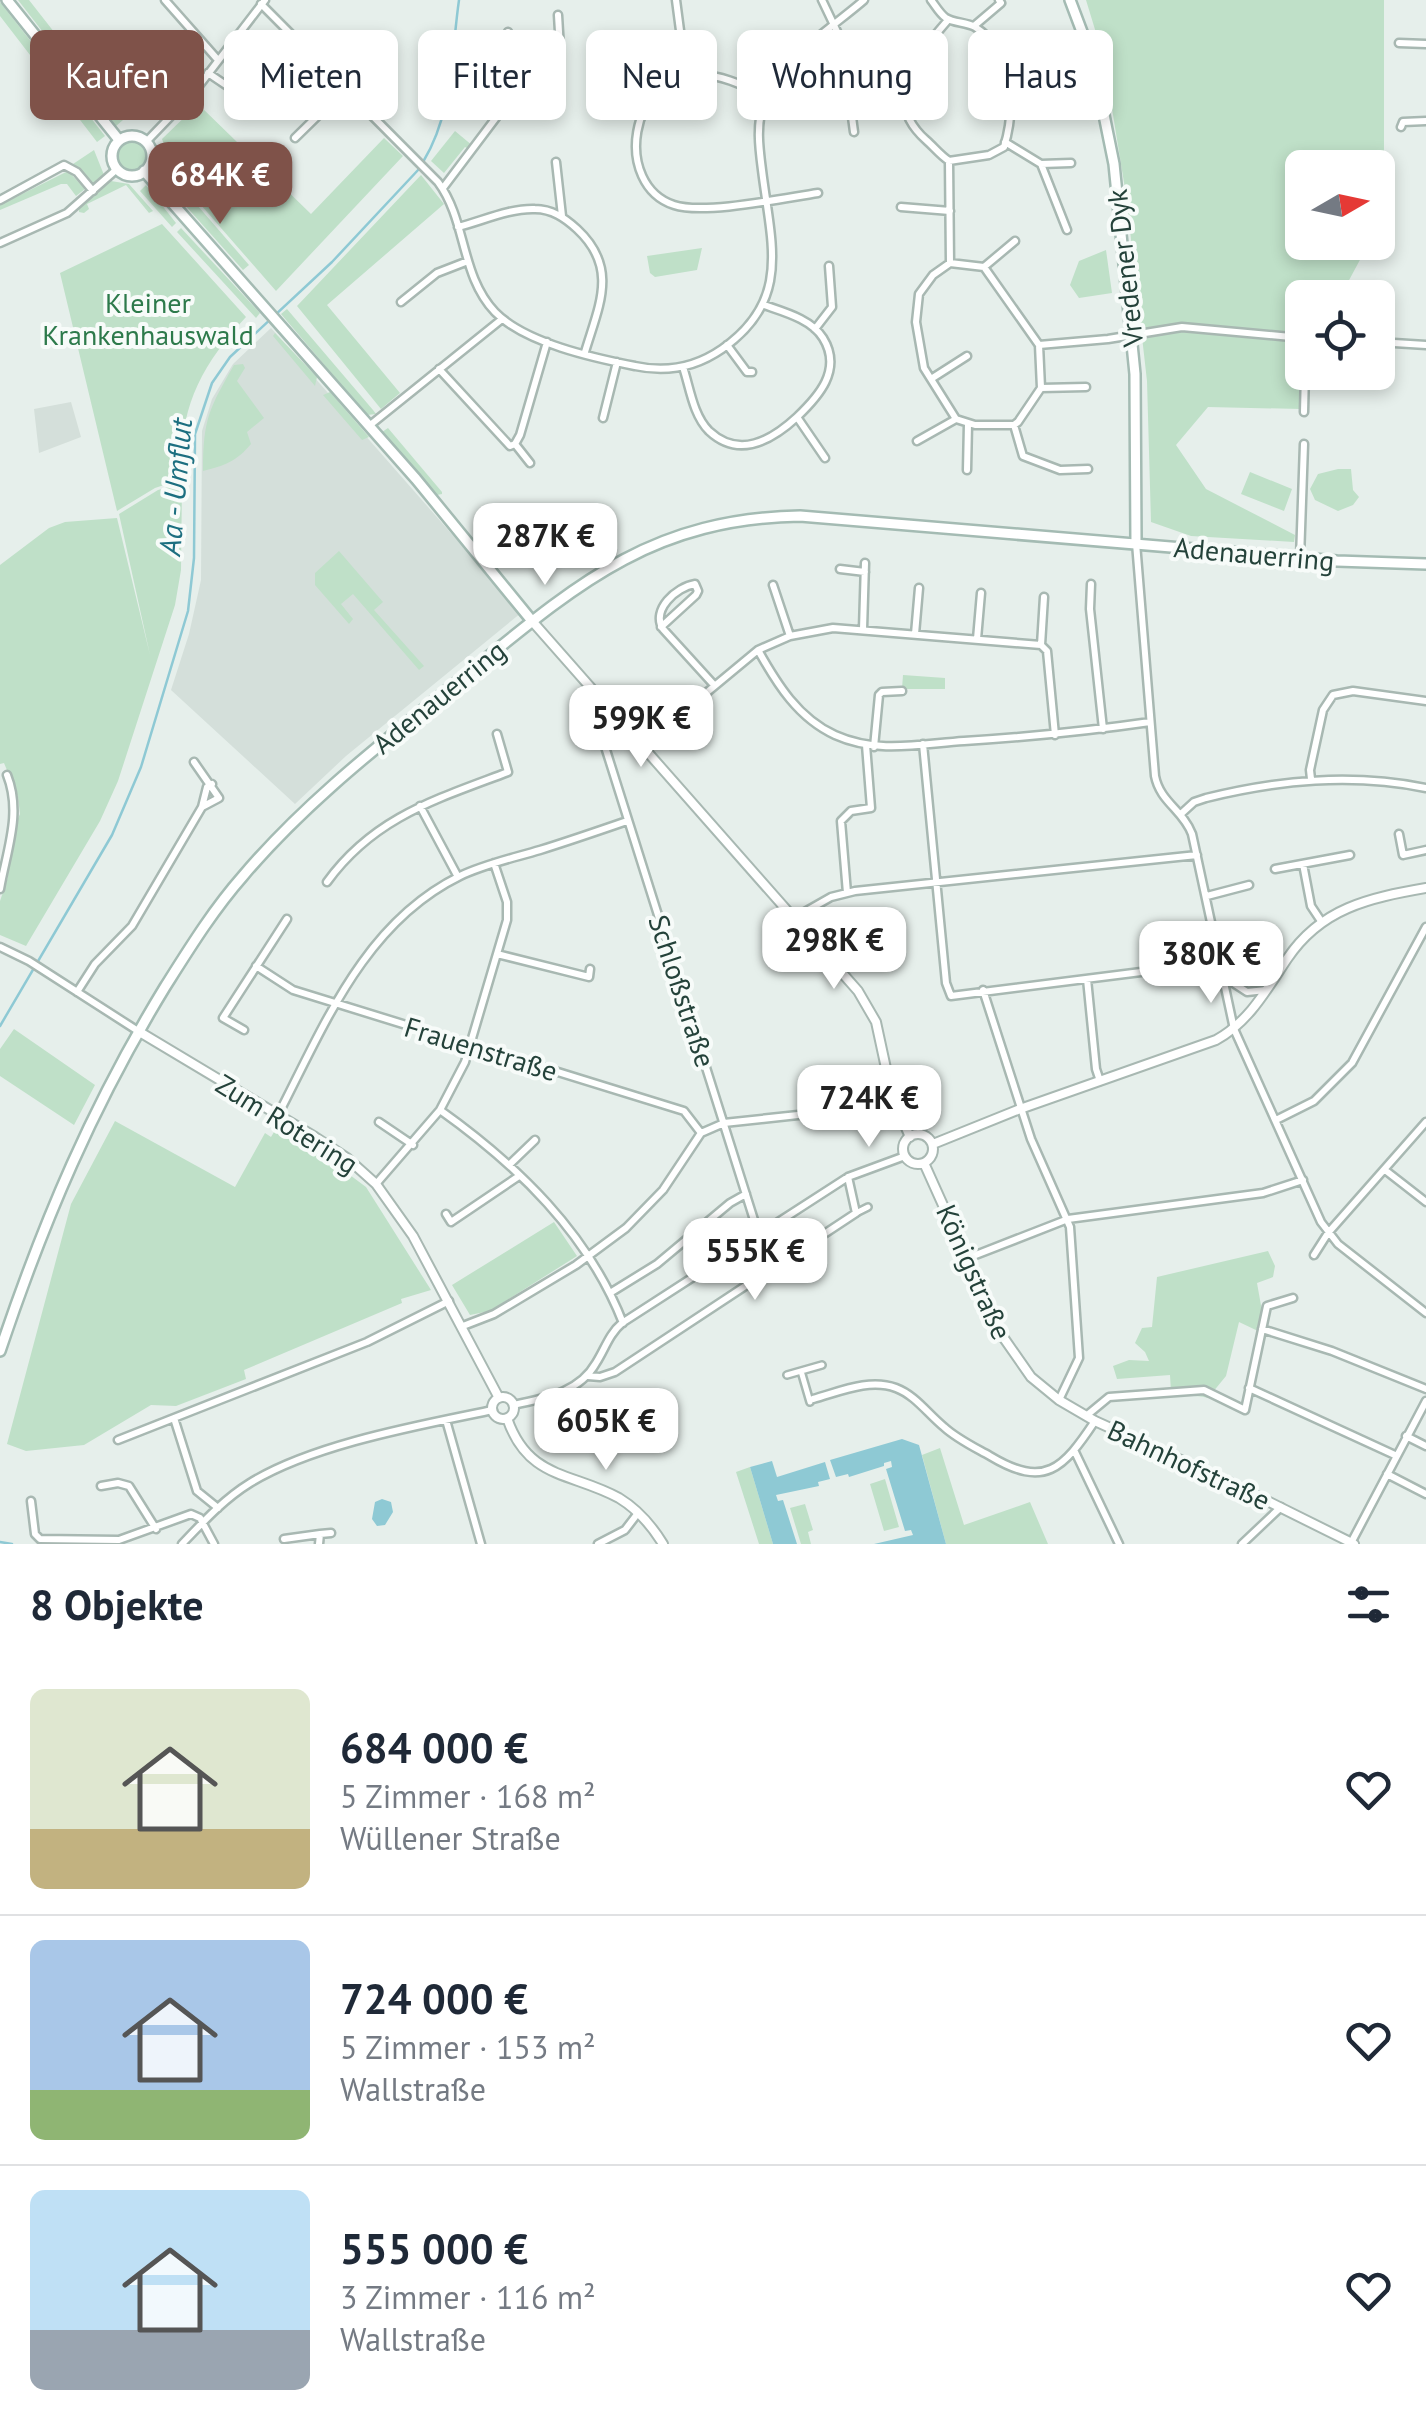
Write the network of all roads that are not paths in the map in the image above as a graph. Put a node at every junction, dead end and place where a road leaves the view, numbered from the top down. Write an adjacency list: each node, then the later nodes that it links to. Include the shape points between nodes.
1 (7, 0): 36 (main road)
2 (165, 0): 22 (street)
3 (676, 0): 16 (street)
4 (822, 0): 12 (street)
5 (864, 0): 12 (street)
6 (931, 0): 11 (street)
7 (1070, 0): 65 (main road, Vredener Dyk, via 1102,98)
8 (1002, 1): 13 (street)
9 (263, 2): 14 (street); 22 (street)
10 (558, 16): 15 (street)
11 (948, 20): 13 (street); 18 (street)
12 (836, 25): 17 (street); 34 (street)
13 (974, 26): 19 (street)
14 (290, 30)
15 (559, 30)
16 (680, 30)
17 (830, 30)
18 (940, 30)
19 (978, 30)
20 (1399, 43): 21 (street)
21 (1426, 44)
22 (218, 60): 23 (street)
23 (208, 72): 24 (street); 37 (street)
24 (224, 83)
25 (313, 120): 35 (street)
26 (378, 120): 45 (street)
27 (497, 120): 45 (street)
28 (640, 120): 49 (street, via 644,181 664,201 690,208)
29 (761, 120): 49 (street)
30 (908, 120): 42 (street)
31 (1007, 120): 38 (street)
32 (1426, 122): 33 (street)
33 (1402, 127)
34 (854, 132)
35 (295, 138)
36 (119, 140): 37 (main road); 43 (main road, via 112,152)
37 (146, 142): 44 (main road, via 152,154)
38 (1006, 142): 41 (street); 42 (street, via 989,155)
39 (556, 162): 52 (street)
40 (1070, 163): 41 (street)
41 (1042, 164): 54 (street)
42 (949, 165): 51 (street)
43 (116, 169): 44 (main road); 46 (street)
44 (144, 172): 87 (main road)
45 (443, 188): 53 (street)
46 (93, 190): 48 (street, via 64,165); 56 (street, via 67,213)
47 (818, 193): 49 (street)
48 (0, 200)
49 (765, 200): 62 (street, via 771,252)
50 (901, 207): 51 (street)
51 (950, 211): 58 (street)
52 (562, 217): 53 (street, via 526,209); 72 (street, via 595,248 604,273)
53 (458, 227): 57 (street)
54 (1067, 230)
55 (1015, 241): 60 (street)
56 (0, 243)
57 (468, 261): 61 (street, via 437,273); 63 (street, via 475,284)
58 (950, 263): 60 (street); 78 (street, via 925,284 916,306 920,358)
59 (828, 266): 64 (street, via 832,307)
60 (984, 266): 70 (street)
61 (401, 302)
62 (764, 305): 64 (street); 69 (street)
63 (502, 319): 67 (street); 76 (street)
64 (815, 329): 83 (street, via 829,351 829,374)
65 (1131, 336): 66 (street, via 1194,327); 70 (street); 96 (main road, Vredener Dyk)
66 (1285, 336)
67 (548, 342): 72 (street); 90 (street)
68 (1395, 343): 71 (street)
69 (727, 345): 75 (street); 77 (street)
70 (1039, 345): 80 (street)
71 (1426, 345)
72 (584, 352): 74 (street)
73 (967, 356): 78 (street)
74 (617, 362): 75 (street); 84 (street)
75 (683, 367): 83 (street, via 699,417 722,439 762,444)
76 (439, 368): 87 (street); 90 (street, via 504,442)
77 (752, 372)
78 (931, 379): 85 (street)
79 (1086, 387): 80 (street)
80 (1042, 388): 88 (street)
81 (1305, 390): 82 (street)
82 (1304, 412)
83 (797, 417): 92 (street)
84 (603, 418)
85 (956, 419): 86 (street); 89 (street)
86 (968, 424): 88 (street); 95 (street)
87 (369, 426): 105 (main road)
88 (1014, 426): 94 (street, via 1023,456 1060,470)
89 (917, 442)
90 (515, 444): 93 (street)
91 (1304, 444): 97 (street)
92 (826, 458)
93 (530, 463)
94 (1088, 469)
95 (967, 470)
96 (1136, 543): 97 (main road, Adenauerring); 105 (main road, Adenauerring, via 833,517 732,520 619,561); 118 (street)
97 (1300, 558): 98 (main road, Adenauerring)
98 (1426, 564)
99 (840, 569): 107 (street, via 865,568)
100 (1091, 584): 119 (street)
101 (773, 585): 109 (street)
102 (919, 588): 108 (street)
103 (980, 593): 110 (street)
104 (1044, 597): 111 (street)
105 (532, 621): 116 (street); 167 (main road, Adenauerring, via 278,838 219,906)
106 (662, 627): 106 (street, via 661,608 695,584 696,596); 113 (street)
107 (862, 629): 108 (street); 109 (street)
108 (915, 634): 110 (street)
109 (790, 636): 112 (street)
110 (977, 640): 111 (street)
111 (1041, 646): 121 (street, via 1047,651)
112 (758, 650): 113 (street); 123 (street, via 810,721)
113 (714, 685): 117 (street)
114 (902, 691): 123 (street, via 878,695)
115 (1426, 700): 126 (street, via 1353,690 1333,695)
116 (613, 710): 132 (street, Schloßstraße, via 601,734); 150 (street)
117 (676, 718)
118 (1150, 722): 119 (street); 131 (street, via 1158,788)
119 (1104, 729): 121 (street)
120 (496, 734): 130 (street, via 508,772)
121 (1055, 735): 122 (street)
122 (923, 744): 123 (street); 144 (street)
123 (870, 746): 148 (street, via 871,808 851,810 841,822)
124 (194, 762): 127 (street)
125 (7, 774): 133 (street, via 16,818)
126 (1310, 780): 128 (street); 131 (street, via 1206,798)
127 (212, 784): 129 (street); 129 (street, via 219,798)
128 (1426, 788)
129 (202, 806): 163 (street, via 132,926)
130 (420, 806): 142 (street); 143 (street, via 369,838)
131 (1182, 813): 137 (street)
132 (627, 821): 139 (street); 177 (street, Schloßstraße)
133 (10, 831): 134 (street); 147 (street)
134 (0, 832)
135 (1400, 834): 136 (street, via 1404,855)
136 (1426, 850)
137 (1196, 855): 144 (street); 149 (street)
138 (1350, 855): 140 (street)
139 (494, 864): 142 (street); 155 (street, via 508,911)
140 (1303, 864): 141 (street); 152 (street)
141 (1275, 869)
142 (458, 876): 164 (street, via 374,945)
143 (327, 882)
144 (936, 883): 148 (street); 161 (street, via 947,990 951,996)
145 (1249, 885): 149 (street)
146 (1426, 888): 152 (street, via 1355,903)
147 (0, 889)
148 (848, 893): 150 (street)
149 (1207, 896): 156 (street)
150 (794, 918): 170 (street, via 869,1008)
151 (286, 919): 157 (street)
152 (1321, 921): 162 (street)
153 (1426, 927): 174 (street, via 1352,1062 1314,1101)
154 (0, 948): 163 (street)
155 (497, 954): 158 (street, via 589,977); 168 (street)
156 (1219, 954): 159 (street); 160 (street)
157 (256, 966): 164 (street, Frauenstraße, via 292,990); 166 (street, via 223,1018)
158 (590, 970)
159 (1224, 977): 162 (street, via 1247,992); 165 (street)
160 (1087, 979): 161 (street); 169 (street)
161 (983, 990): 171 (street)
162 (1267, 990): 165 (street)
163 (78, 992): 167 (street)
164 (335, 1004): 168 (street, Frauenstraße); 173 (street)
165 (1234, 1029): 169 (street); 174 (street)
166 (244, 1030)
167 (138, 1031): 173 (street, Zum Rotering); 210 (main road, Adenauerring, via 60,1184)
168 (470, 1046): 172 (street); 178 (street, Frauenstraße, via 684,1110)
169 (1100, 1081): 171 (street)
170 (888, 1084): 177 (street, via 798,1115); 179 (street)
171 (1020, 1109): 182 (street); 196 (street)
172 (440, 1110): 181 (street); 185 (street)
173 (278, 1116): 190 (street, Zum Rotering)
174 (1276, 1120): 189 (street)
175 (380, 1122): 181 (street)
176 (1426, 1122): 186 (street)
177 (724, 1123): 178 (street); 191 (street, Schloßstraße)
178 (701, 1132): 200 (street, via 645,1210)
179 (910, 1136): 182 (street, via 923,1134); 183 (street)
180 (534, 1140): 185 (street)
181 (413, 1144): 190 (street)
182 (933, 1144): 184 (street)
183 (904, 1156): 184 (street); 188 (street)
184 (924, 1163): 201 (street, Königstraße)
185 (509, 1165): 187 (street)
186 (1385, 1170): 192 (street); 198 (street)
187 (520, 1176): 195 (street, via 452,1222); 200 (street)
188 (848, 1177): 194 (street); 197 (street)
189 (1303, 1180): 196 (street, via 1251,1195); 198 (street)
190 (376, 1184): 205 (street, Zum Rotering)
191 (746, 1194): 197 (street, Schloßstraße); 203 (street)
192 (1426, 1202)
193 (868, 1207): 194 (street)
194 (856, 1213): 202 (street)
195 (446, 1214)
196 (1068, 1218): 201 (street); 219 (street, via 1079,1358)
197 (759, 1234): 202 (street, Schloßstraße); 207 (street)
198 (1328, 1234): 199 (street); 206 (street)
199 (1314, 1255)
200 (589, 1256): 203 (street); 208 (street)
201 (968, 1258): 215 (street, Königstraße, via 1009,1350)
202 (770, 1273): 214 (street, via 615,1372)
203 (610, 1293): 207 (street)
204 (1293, 1298): 209 (street, via 1267,1306)
205 (450, 1300): 208 (street, Zum Rotering); 225 (street, via 367,1342)
206 (1426, 1313)
207 (625, 1322): 214 (street)
208 (463, 1326): 218 (street, Zum Rotering)
209 (1262, 1328): 216 (street); 217 (street)
210 (0, 1351)
211 (822, 1364): 212 (street)
212 (801, 1371): 213 (street); 220 (street)
213 (787, 1374)
214 (588, 1376): 222 (street, via 566,1391)
215 (1031, 1377): 219 (street, Bahnhofstraße)
216 (1249, 1388): 224 (street, via 1245,1410 1204,1390 1108,1397); 233 (street)
217 (1426, 1389)
218 (500, 1398): 222 (street); 223 (street)
219 (1059, 1400): 224 (street, Bahnhofstraße)
220 (811, 1401): 232 (street, via 871,1384 897,1388 956,1437 1019,1472 1047,1470)
221 (1426, 1401): 229 (street)
222 (513, 1406): 226 (street)
223 (493, 1410): 226 (street); 227 (street)
224 (1086, 1416): 228 (street, Bahnhofstraße)
225 (174, 1418): 230 (street); 239 (street, via 197,1491)
226 (507, 1418): 240 (street, via 537,1464 616,1496)
227 (446, 1420): 239 (street, via 280,1469); 250 (street)
228 (1096, 1422): 232 (street); 238 (street, Bahnhofstraße)
229 (1406, 1436): 231 (street); 233 (street)
230 (118, 1440)
231 (1426, 1446)
232 (1074, 1452): 253 (street)
233 (1396, 1456): 234 (street)
234 (1387, 1474): 236 (street); 255 (street)
235 (101, 1486): 242 (street, via 129,1486)
236 (1426, 1494)
237 (31, 1501): 242 (street, via 40,1538 110,1541)
238 (1281, 1507): 246 (street, Bahnhofstraße); 254 (street)
239 (218, 1508): 241 (street)
240 (638, 1513): 251 (street, via 625,1530); 252 (street)
241 (202, 1523): 242 (street, via 191,1514); 247 (street); 248 (street)
242 (156, 1529)
243 (331, 1533): 244 (street)
244 (320, 1534): 245 (street); 249 (street)
245 (284, 1539)
246 (1340, 1541): 255 (street, Bahnhofstraße)
247 (182, 1544)
248 (214, 1544)
249 (319, 1544)
250 (481, 1544)
251 (598, 1544)
252 (663, 1544)
253 (1120, 1544)
254 (1242, 1544)
255 (1353, 1544)

